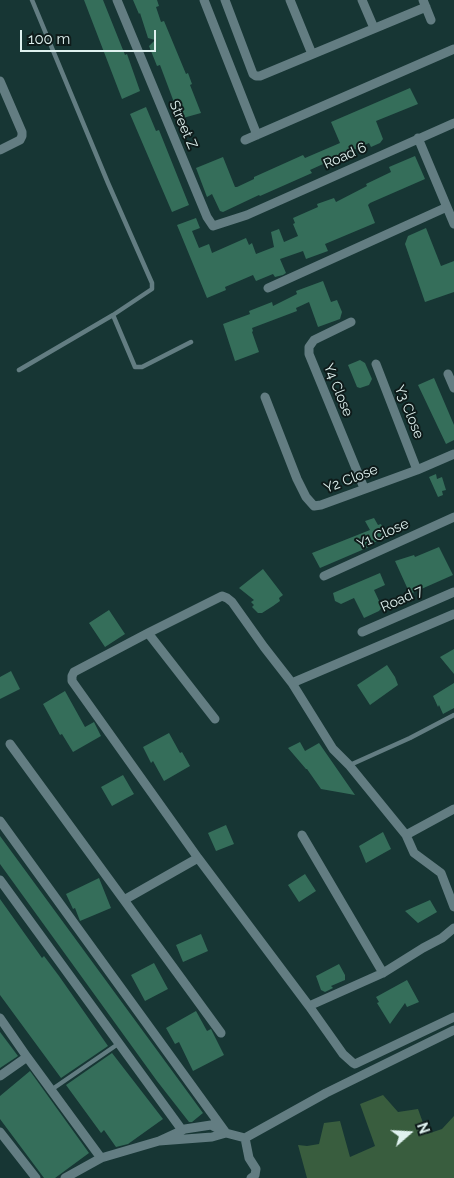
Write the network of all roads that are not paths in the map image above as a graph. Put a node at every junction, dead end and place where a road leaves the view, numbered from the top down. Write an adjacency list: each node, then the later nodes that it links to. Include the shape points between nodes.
1 (32, 0): 22 (lane, via 152,283 152,289)
2 (116, 0): 19 (street, Street Z, via 211,224 216,226)
3 (204, 0): 14 (street)
4 (224, 0): 11 (street, via 256,76)
5 (290, 0): 11 (street)
6 (362, 0): 9 (street)
7 (425, 3): 8 (street); 9 (street)
8 (431, 20)
9 (374, 28): 11 (street)
10 (454, 49): 14 (street)
11 (312, 54)
12 (0, 82): 17 (street, via 22,132 20,140)
13 (454, 123): 15 (street, Road 6)
14 (257, 134): 16 (street)
15 (418, 138): 18 (street); 19 (street, Road 6)
16 (245, 140)
17 (0, 150)
18 (447, 207): 20 (street); 21 (street)
19 (246, 215)
20 (454, 224)
21 (268, 288)
22 (113, 315): 24 (lane, via 135,367 142,367); 26 (lane)
23 (351, 322): 32 (street, Y4 Close, via 314,340 310,354)
24 (191, 342)
25 (376, 364): 31 (street, Y3 Close)
26 (19, 370)
27 (448, 374): 28 (street)
28 (454, 388)
29 (265, 397): 32 (street, Y2 Close, via 297,479 310,503 318,506)
30 (454, 454): 31 (street, Y2 Close)
31 (417, 470): 32 (street, Y2 Close)
32 (364, 488)
33 (454, 517): 34 (street, Y1 Close)
34 (324, 576)
35 (454, 592): 37 (street, Road 7)
36 (454, 614): 39 (street)
37 (362, 632)
38 (148, 633): 39 (street, via 222,596 227,598); 41 (street); 48 (street, via 74,672 72,682)
39 (292, 683): 43 (street, via 332,749)
40 (454, 715): 43 (lane)
41 (215, 719)
42 (10, 744): 50 (street)
43 (348, 765): 47 (street)
44 (454, 809): 47 (street)
45 (0, 822): 65 (street)
46 (302, 835): 53 (street)
47 (406, 835): 51 (street, via 414,853 441,873)
48 (198, 858): 50 (street); 54 (street)
49 (0, 880): 59 (street)
50 (124, 900): 58 (street)
51 (454, 907)
52 (454, 928): 53 (street)
53 (384, 973): 54 (street)
54 (309, 1006): 55 (street, via 353,1064)
55 (454, 1017)
56 (0, 1018): 60 (street)
57 (454, 1030): 66 (street, via 326,1093)
58 (222, 1033)
59 (118, 1044): 62 (lane); 63 (street)
60 (27, 1057): 61 (street); 62 (street)
61 (0, 1076)
62 (52, 1090): 68 (street)
63 (182, 1130): 65 (street, via 211,1125); 67 (street)
64 (0, 1132): 69 (street)
65 (226, 1133): 66 (street); 67 (street)
66 (245, 1138): 71 (street, via 249,1158 256,1169)
67 (160, 1141): 68 (street)
68 (101, 1158): 70 (street)
69 (36, 1178)
70 (65, 1178)
71 (251, 1178)

